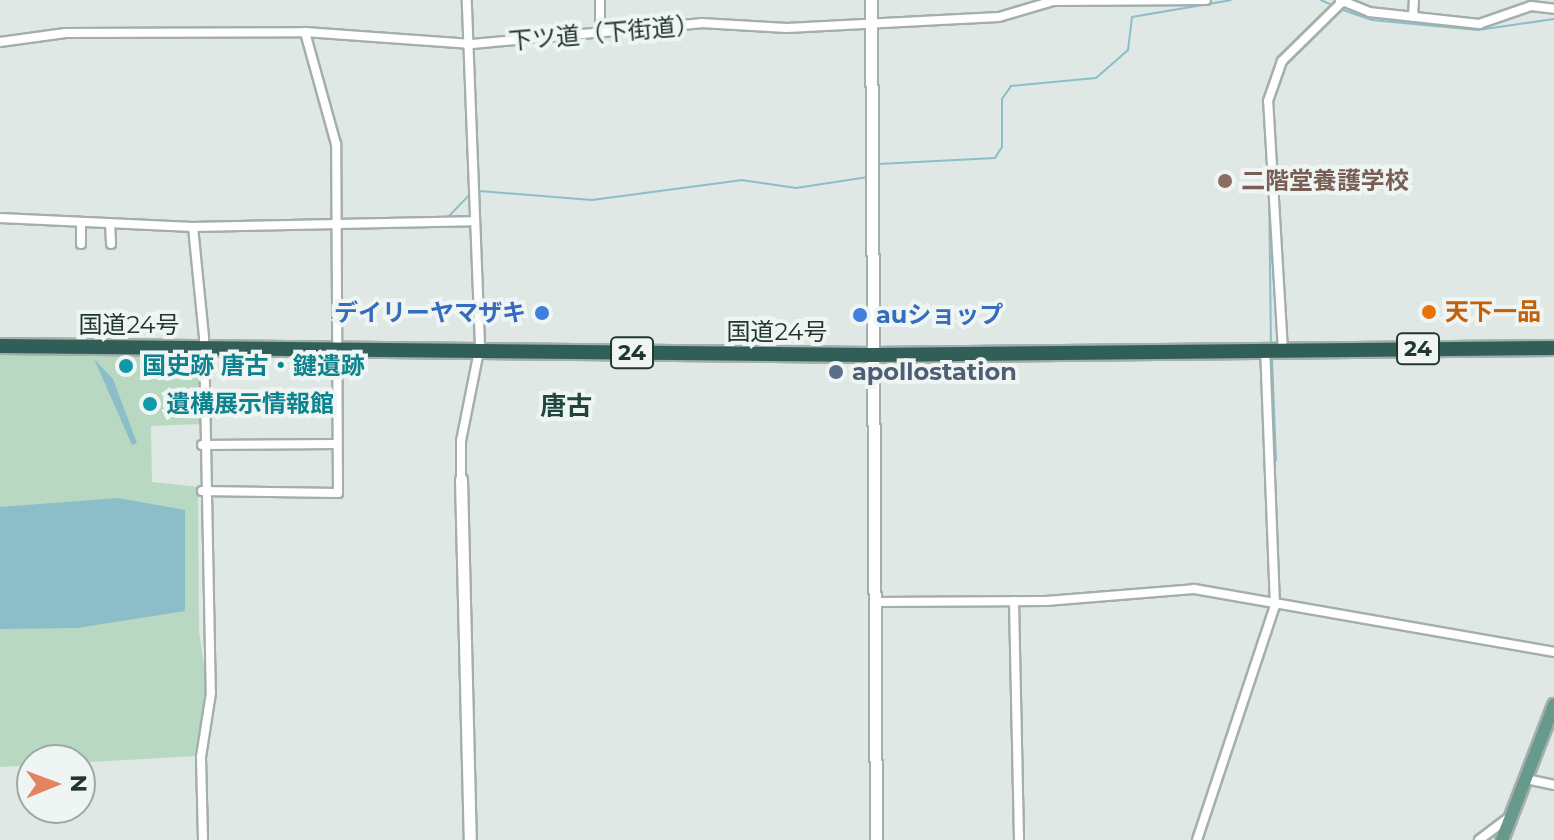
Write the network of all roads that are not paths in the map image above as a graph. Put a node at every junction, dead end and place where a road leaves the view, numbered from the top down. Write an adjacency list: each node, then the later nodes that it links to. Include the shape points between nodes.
1 (467, 0): 14 (street)
2 (600, 0): 12 (street)
3 (871, 0): 10 (street)
4 (1053, 0): 5 (street, 下ツ道（下街道）); 10 (street, 下ツ道（下街道）, via 999,17)
5 (1206, 0)
6 (1414, 0): 9 (street)
7 (1341, 1): 9 (street); 29 (street, via 1338,14 1288,54 1269,93 1275,320)
8 (1554, 9): 9 (street, via 1531,6 1479,24)
9 (1413, 17)
10 (872, 23): 12 (street, 下ツ道（下街道）, via 701,23); 30 (street)
11 (305, 32): 13 (street, 下ツ道（下街道）, via 65,33); 14 (street, 下ツ道（下街道）); 16 (street, via 335,134)
12 (600, 35): 14 (street, 下ツ道（下街道）)
13 (0, 42)
14 (472, 44): 17 (street)
15 (0, 218): 18 (street)
16 (336, 219): 17 (street); 20 (street); 26 (street)
17 (471, 221): 27 (street)
18 (81, 223): 19 (street); 21 (street)
19 (110, 223): 20 (street); 22 (street)
20 (193, 227): 24 (street)
21 (81, 244)
22 (111, 244)
23 (0, 346): 24 (highway, 国道24号 / 24)
24 (203, 347): 26 (highway, 国道24号 / 24); 32 (street)
25 (1554, 348): 29 (highway, 国道24号 / 24)
26 (335, 350): 27 (highway, 国道24号 / 24); 31 (street)
27 (480, 351): 30 (highway, 国道24号 / 24); 33 (street, via 461,441)
28 (1265, 351): 29 (highway, 国道24号 / 24); 30 (highway, 国道24号 / 24); 37 (street)
29 (1283, 351)
30 (870, 355): 36 (street)
31 (337, 444): 32 (street); 34 (street, via 338,493)
32 (202, 445): 34 (street)
33 (461, 479): 44 (street)
34 (202, 491): 43 (street, via 211,693 201,757)
35 (1014, 601): 36 (street); 37 (street, via 1184,588); 46 (street)
36 (876, 602): 45 (street)
37 (1275, 606): 38 (street); 47 (street)
38 (1554, 652)
39 (1554, 705): 40 (main road)
40 (1526, 779): 41 (street); 42 (main road)
41 (1554, 785)
42 (1512, 816): 48 (street); 49 (main road)
43 (203, 840)
44 (470, 840)
45 (876, 840)
46 (1019, 840)
47 (1197, 840)
48 (1479, 840)
49 (1502, 840)

